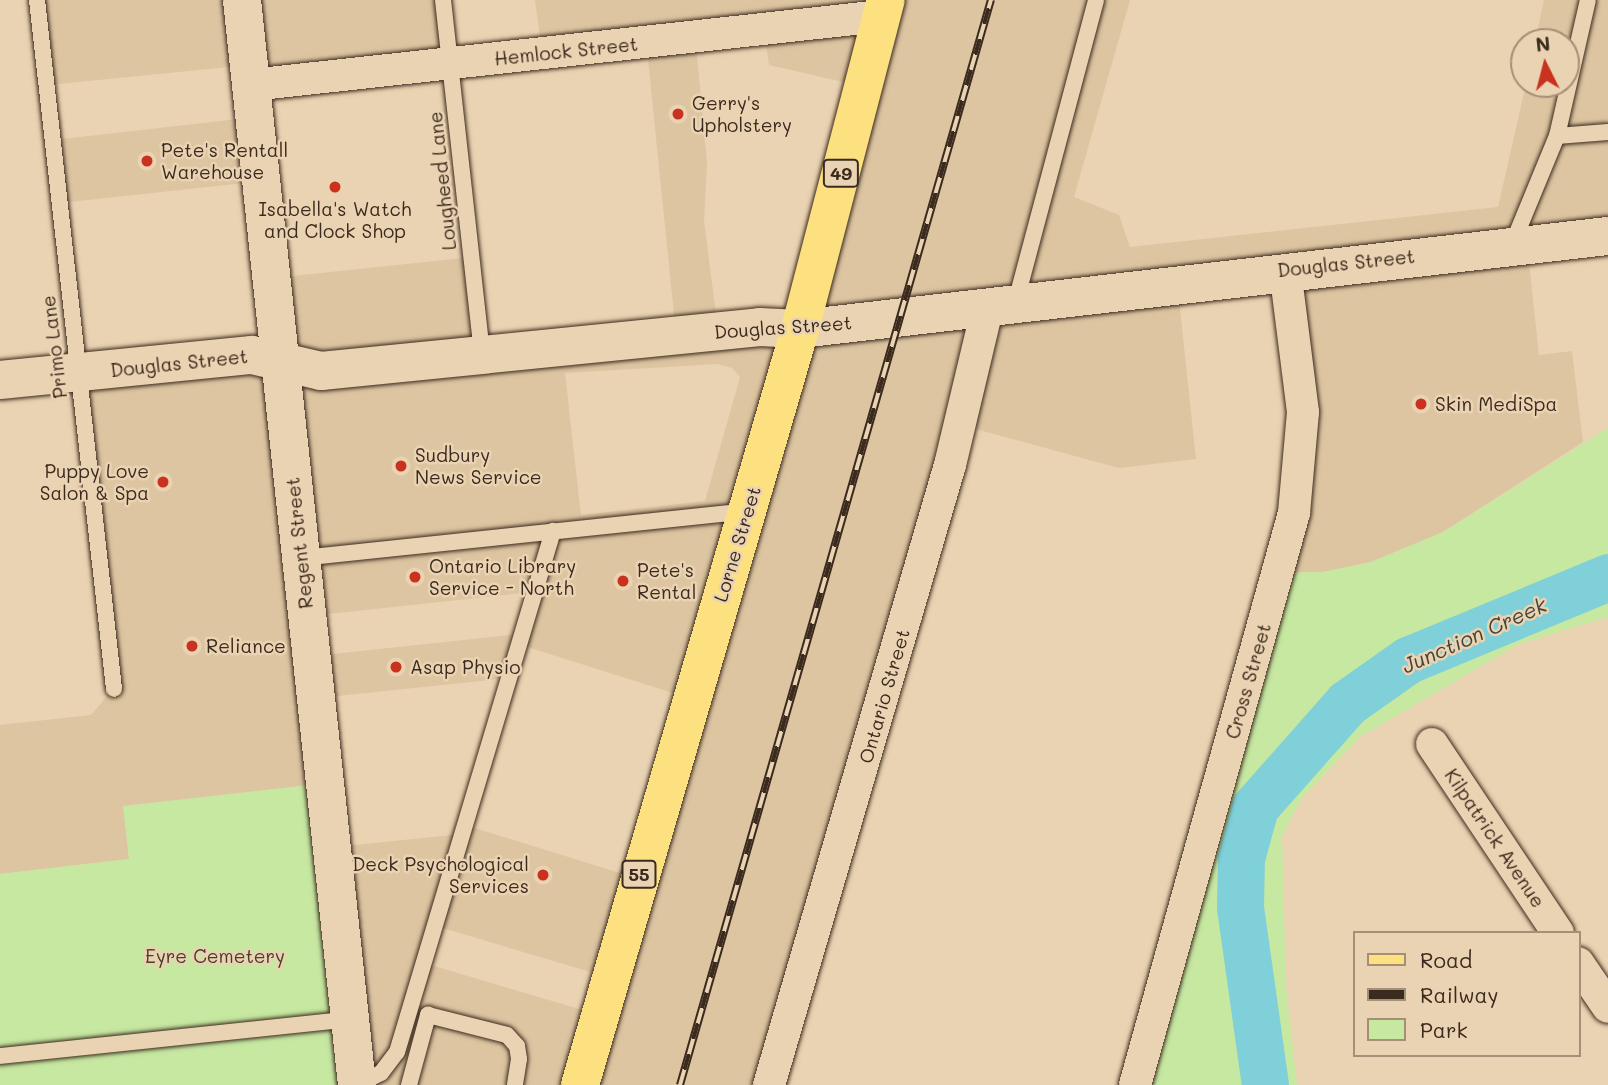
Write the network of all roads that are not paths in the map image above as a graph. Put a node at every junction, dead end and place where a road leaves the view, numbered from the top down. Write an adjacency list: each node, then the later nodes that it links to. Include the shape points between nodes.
1 (37, 0): 18 (lane, Primo Lane)
2 (242, 0): 8 (main road, Regent Street)
3 (443, 0): 7 (lane, Lougheed Lane)
4 (1096, 0): 14 (lane)
5 (1588, 0): 10 (lane)
6 (883, 8): 7 (street, Hemlock Street); 15 (main road, Lorne Street / 49)
7 (450, 63): 8 (street, Hemlock Street); 16 (lane, Lougheed Lane)
8 (251, 85): 17 (main road, Regent Street)
9 (1608, 131): 10 (lane)
10 (1557, 135): 12 (lane)
11 (1608, 236): 12 (main road, Douglas Street)
12 (1511, 246): 13 (main road, Douglas Street)
13 (1285, 270): 14 (main road, Douglas Street); 35 (street, Cross Street, via 1303,412 1294,513)
14 (1002, 303): 15 (main road, Douglas Street); 34 (street, Ontario Street, via 950,465)
15 (800, 329): 16 (main road, Douglas Street, via 760,327); 20 (main road, Lorne Street / 55)
16 (482, 358): 17 (main road, Douglas Street, via 321,371)
17 (280, 359): 18 (main road, Douglas Street, via 252,355); 22 (main road, Regent Street)
18 (79, 373): 19 (main road, Douglas Street); 23 (lane, Primo Lane)
19 (0, 380)
20 (746, 511): 21 (lane); 33 (main road, Lorne Street / 55)
21 (553, 531): 22 (lane); 30 (lane, via 397,1052 382,1073)
22 (301, 558): 28 (main road, Regent Street)
23 (114, 690)
24 (1432, 744): 25 (street, Kilpatrick Avenue)
25 (1557, 931)
26 (1580, 966): 27 (street)
27 (1608, 1007)
28 (350, 1018): 29 (lane); 30 (main road, Regent Street)
29 (0, 1056)
30 (358, 1085)
31 (409, 1085): 32 (lane, via 428,1015 507,1034 517,1046)
32 (515, 1085)
33 (580, 1085)
34 (769, 1085)
35 (1135, 1085)

